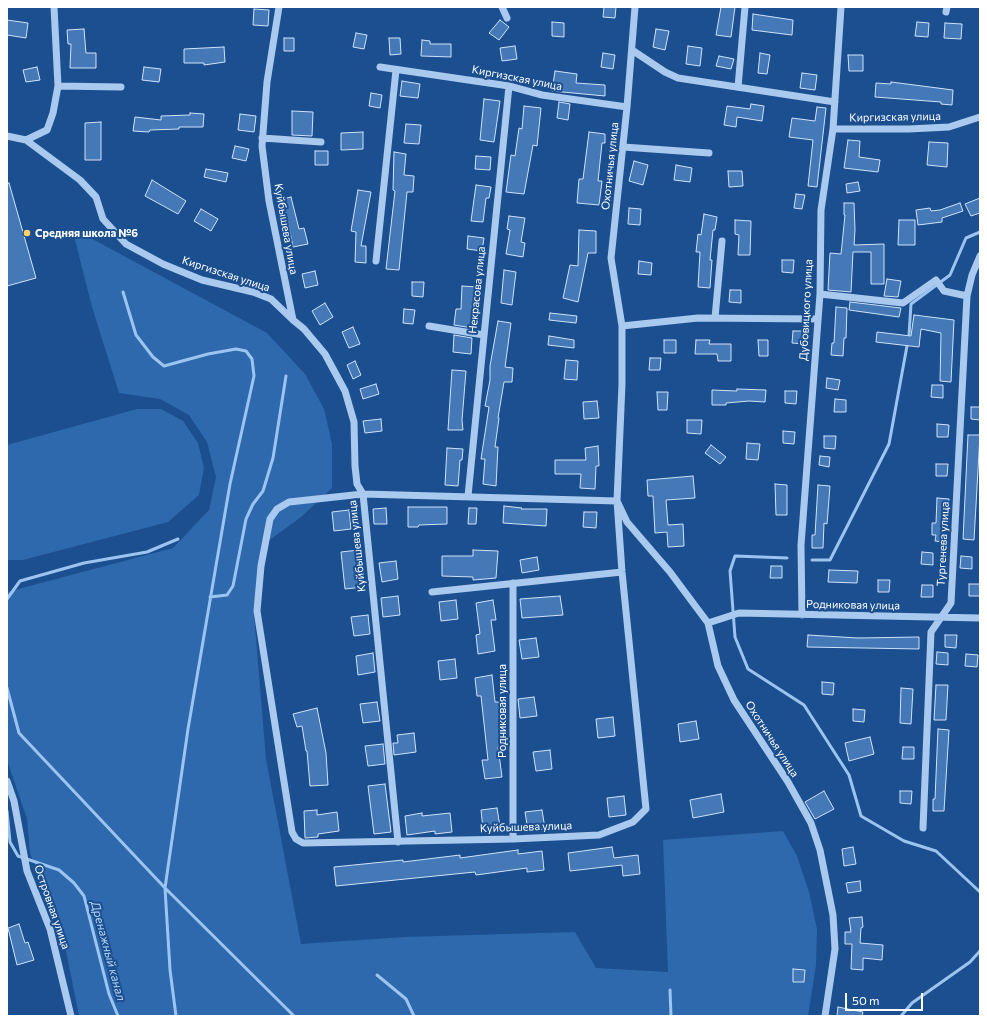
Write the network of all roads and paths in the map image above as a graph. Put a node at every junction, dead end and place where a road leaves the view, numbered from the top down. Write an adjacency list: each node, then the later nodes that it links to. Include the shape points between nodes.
1 (54, 7): 11 (street)
2 (279, 7): 20 (street, Куйбышева улица, via 267,82)
3 (502, 7): 7 (street)
4 (635, 7): 8 (street, Охотничья улица)
5 (746, 7): 13 (street)
6 (842, 7): 15 (street, Дубовицкого улица)
7 (506, 18)
8 (632, 50): 13 (street, via 678,78); 16 (street, Охотничья улица)
9 (380, 66): 10 (street, Киргизская улица)
10 (396, 70): 12 (street, Киргизская улица); 27 (street)
11 (58, 86): 14 (street); 21 (street, via 47,130)
12 (508, 86): 16 (street, Киргизская улица, via 542,95); 35 (street, Некрасова улица)
13 (738, 86): 15 (street)
14 (121, 87)
15 (835, 102): 18 (street, Дубовицкого улица)
16 (627, 107): 23 (street, Охотничья улица)
17 (980, 117): 18 (street, Киргизская улица, via 949,127 909,130)
18 (832, 129): 28 (street, Дубовицкого улица, via 821,210)
19 (7, 136): 21 (street, Киргизская улица)
20 (262, 138): 22 (street); 32 (street, Куйбышева улица, via 269,201)
21 (26, 140): 32 (street, Киргизская улица, via 80,180 96,197 103,219 126,244 163,264 202,280 272,299)
22 (320, 142)
23 (623, 147): 24 (street); 34 (street, Охотничья улица, via 611,258)
24 (709, 153)
25 (722, 241): 30 (street)
26 (980, 256): 29 (street, Тургенева улица)
27 (376, 261)
28 (820, 294): 29 (street, via 903,303 936,280 944,291); 31 (street, Дубовицкого улица)
29 (967, 296): 43 (street, Тургенева улица, via 951,603)
30 (715, 318): 31 (street); 34 (street)
31 (818, 319): 42 (street, Дубовицкого улица, via 801,545)
32 (293, 320): 36 (street, Куйбышева улица, via 325,354 345,391 354,422 357,484)
33 (429, 326): 35 (street)
34 (622, 326): 38 (street, Охотничья улица)
35 (484, 335): 37 (street, Некрасова улица)
36 (363, 494): 37 (street); 50 (street, Куйбышева улица); 50 (street, Куйбышева улица, via 289,502 277,509 270,519 261,566 257,611 292,832 296,839 303,843)
37 (468, 496): 38 (street)
38 (617, 501): 39 (street, Охотничья улица); 45 (street, Охотничья улица, via 627,522 670,572)
39 (622, 572): 40 (street); 47 (street, Охотничья улица)
40 (514, 583): 41 (street); 49 (street, Родниковая улица)
41 (432, 592)
42 (802, 614): 43 (street, Родниковая улица); 45 (street, Родниковая улица, via 739,613)
43 (941, 618): 44 (street, Родниковая улица); 48 (street, Тургенева улица, via 931,632)
44 (980, 618)
45 (708, 623): 52 (street, Охотничья улица, via 718,666 734,700 792,789 811,823 820,850 833,915 835,949)
46 (7, 782): 51 (street, Островная улица, via 14,801 27,871 50,929)
47 (646, 809): 49 (street, Куйбышева улица, via 633,822 599,835)
48 (923, 828)
49 (513, 839): 50 (street, Куйбышева улица)
50 (398, 842)
51 (71, 1016)
52 (825, 1016)

